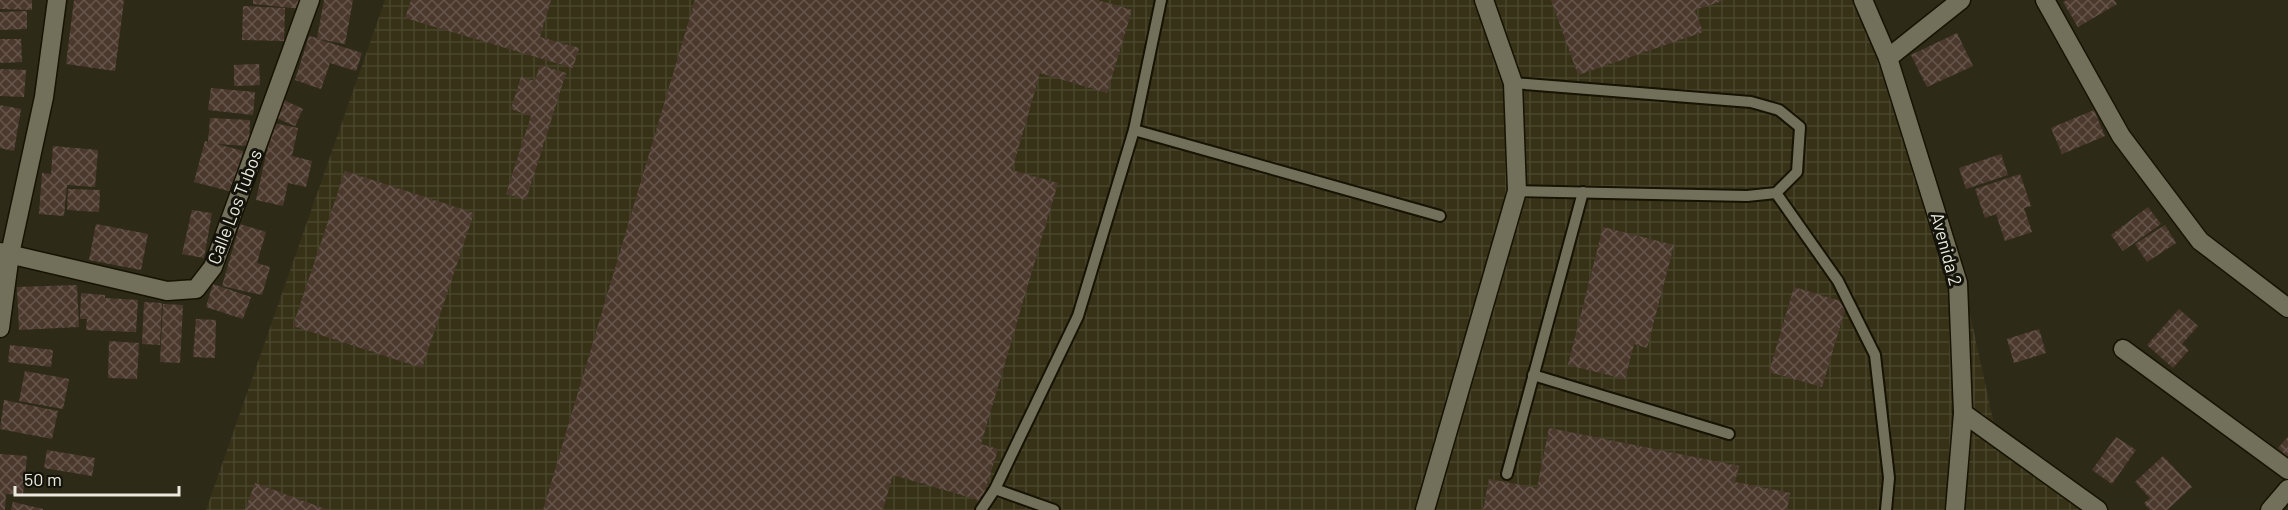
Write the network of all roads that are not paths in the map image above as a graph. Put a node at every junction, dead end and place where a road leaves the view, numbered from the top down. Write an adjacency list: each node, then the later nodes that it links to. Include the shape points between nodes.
1 (57, 0): 15 (street, via 44,97)
2 (310, 0): 15 (street, Calle Los Tubos, via 213,267 196,289 167,291)
3 (1161, 0): 10 (lane)
4 (1484, 0): 9 (street)
5 (1863, 0): 8 (street, Avenida 2)
6 (1961, 0): 8 (street)
7 (2045, 0): 16 (street, via 2121,136 2200,241)
8 (1888, 57): 20 (street, Avenida 2, via 1958,283)
9 (1513, 83): 11 (street); 13 (lane, via 1751,102 1779,110 1800,127 1797,172)
10 (1134, 130): 14 (lane); 24 (lane, via 1078,316)
11 (1517, 190): 12 (lane); 28 (street)
12 (1583, 192): 13 (lane, via 1747,196); 19 (lane)
13 (1776, 193): 29 (lane, via 1838,281 1875,355 1889,478)
14 (1440, 216)
15 (5, 253): 17 (street)
16 (2288, 308)
17 (0, 328)
18 (2122, 349): 22 (street)
19 (1533, 375): 21 (lane); 23 (lane)
20 (1963, 413): 30 (street, Avenida 2); 31 (street)
21 (1728, 434)
22 (2288, 470)
23 (1507, 474)
24 (995, 489): 26 (lane); 27 (lane)
25 (2288, 489): 32 (street)
26 (981, 510)
27 (1054, 510)
28 (1425, 510)
29 (1886, 510)
30 (1955, 510)
31 (2097, 510)
32 (2270, 510)

